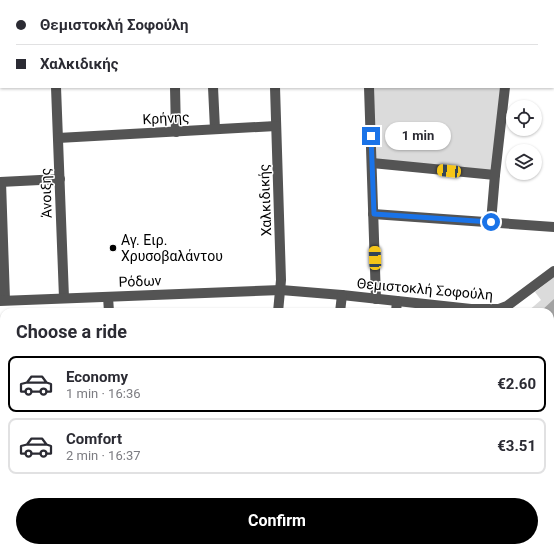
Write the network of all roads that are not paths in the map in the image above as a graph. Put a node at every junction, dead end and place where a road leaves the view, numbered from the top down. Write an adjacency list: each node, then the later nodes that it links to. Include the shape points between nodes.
1 (56, 88): 10 (street, Άνοιξης)
2 (175, 88): 9 (street)
3 (213, 88): 8 (street)
4 (275, 88): 7 (street, Χαλκιδικής)
5 (369, 88): 11 (street)
6 (505, 88): 12 (street)
7 (276, 126): 8 (street, Κρήνης); 20 (street, Χαλκιδικής)
8 (214, 130): 9 (street, Κρήνης)
9 (176, 132): 10 (street, Κρήνης)
10 (58, 138): 13 (street, Άνοιξης)
11 (372, 163): 12 (street); 15 (street)
12 (495, 175): 16 (street)
13 (60, 179): 14 (street); 23 (street, Άνοιξης)
14 (1, 182): 18 (street)
15 (374, 214): 16 (street); 24 (street)
16 (491, 222): 17 (street)
17 (554, 227)
18 (2, 240): 25 (street)
19 (554, 271): 32 (street, Θεμιστοκλή Σοφούλη)
20 (281, 290): 21 (street, Θεμιστοκλή Σοφούλη); 22 (street, Ρόδων); 28 (street, Χαλκιδικής)
21 (342, 295): 24 (street, Θεμιστοκλή Σοφούλη); 29 (street)
22 (108, 297): 23 (street, Ρόδων); 27 (street)
23 (64, 298): 25 (street, Ρόδων)
24 (376, 299): 26 (street, Θεμιστοκλή Σοφούλη)
25 (2, 300)
26 (396, 301): 30 (street); 31 (street, Θεμιστοκλή Σοφούλη)
27 (109, 308)
28 (279, 308)
29 (340, 308)
30 (396, 308)
31 (451, 308)
32 (502, 308)

